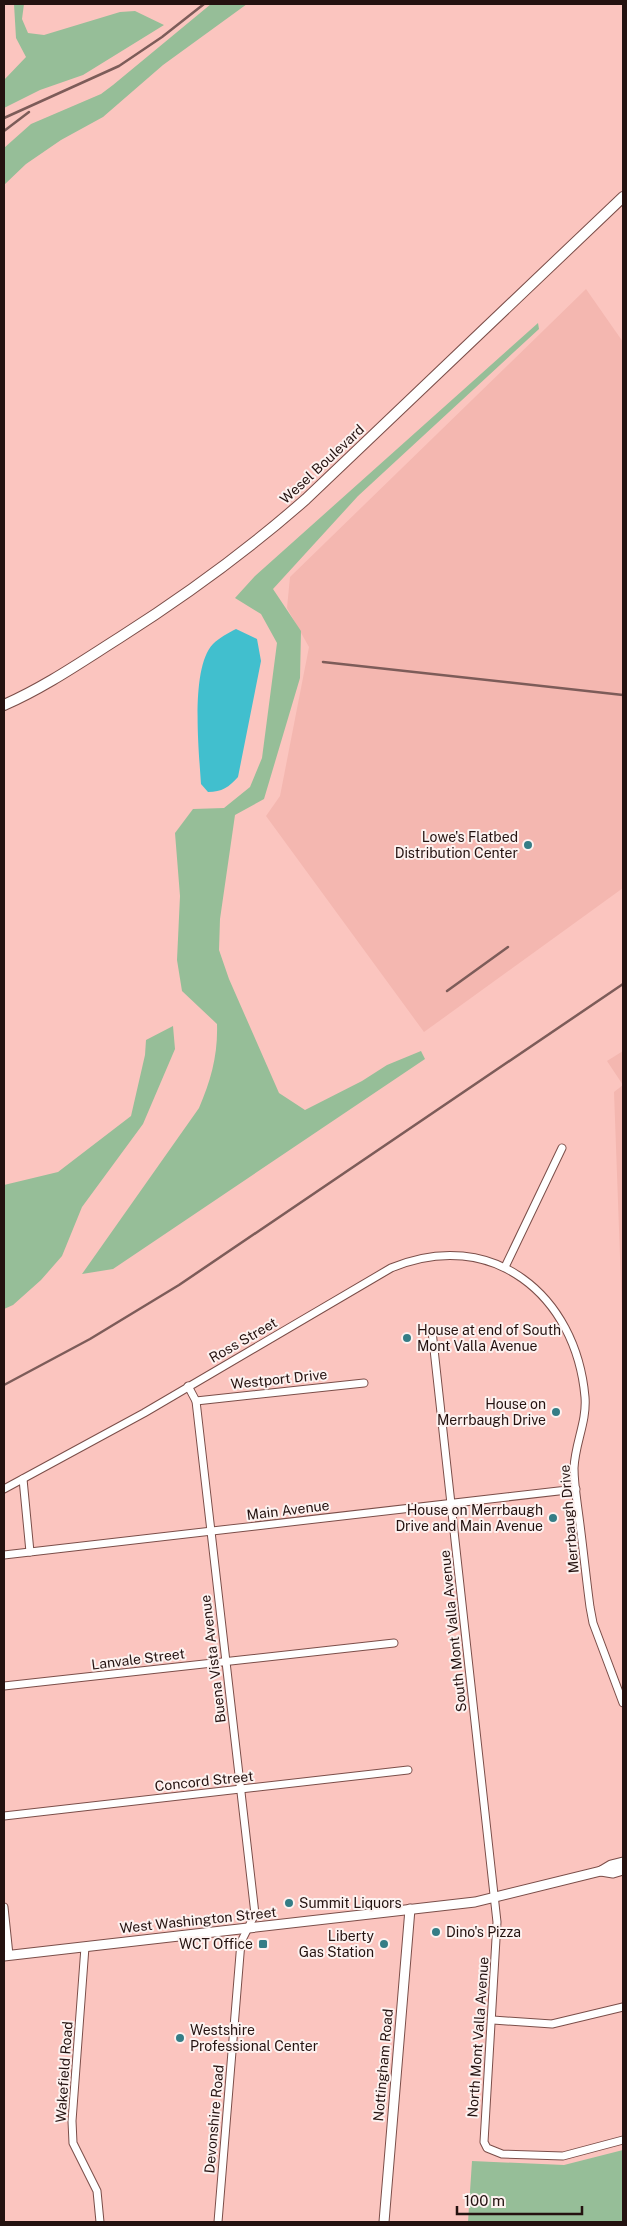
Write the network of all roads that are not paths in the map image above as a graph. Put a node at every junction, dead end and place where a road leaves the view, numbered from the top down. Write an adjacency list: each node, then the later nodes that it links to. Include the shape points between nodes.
1 (623, 197): 2 (main road, Wesel Boulevard, via 264,537 173,604 62,675)
2 (4, 705)
3 (562, 1148): 4 (street)
4 (506, 1267): 7 (street, Ross Street, via 454,1256 409,1260); 10 (street, Merrbaugh Drive, via 548,1300 574,1344 586,1410 574,1468)
5 (432, 1331): 12 (street, South Mont Valla Avenue)
6 (364, 1383): 8 (street, Westport Drive)
7 (188, 1386): 8 (street, Buena Vista Avenue); 9 (street, Ross Street)
8 (196, 1401): 13 (street, Buena Vista Avenue)
9 (23, 1479): 11 (street, Ross Street); 14 (street)
10 (576, 1489): 12 (street, Main Avenue); 19 (street, Merrbaugh Drive, via 593,1623)
11 (4, 1490)
12 (451, 1504): 13 (street, Main Avenue); 26 (street, South Mont Valla Avenue)
13 (211, 1531): 14 (street, Main Avenue); 17 (street, Buena Vista Avenue)
14 (30, 1552): 15 (street, Main Avenue)
15 (4, 1555)
16 (394, 1643): 17 (street, Lanvale Street)
17 (226, 1661): 18 (street, Lanvale Street); 21 (street, Buena Vista Avenue)
18 (4, 1686)
19 (623, 1703)
20 (408, 1770): 21 (street, Concord Street)
21 (241, 1789): 22 (street, Concord Street); 29 (street, Buena Vista Avenue, via 255,1914)
22 (4, 1816)
23 (623, 1862): 25 (street, West Washington Street)
24 (623, 1870): 25 (street, West Washington Street, via 613,1873)
25 (601, 1871): 26 (street, West Washington Street)
26 (496, 1898): 28 (street, West Washington Street); 33 (street, North Mont Valla Avenue)
27 (4, 1908): 31 (street)
28 (410, 1909): 29 (street, West Washington Street); 37 (street, Nottingham Road)
29 (248, 1929): 30 (street, West Washington Street); 36 (street, Devonshire Road, via 241,1942)
30 (85, 1947): 31 (street, West Washington Street); 35 (street, Wakefield Road, via 73,2143 97,2191)
31 (6, 1955)
32 (623, 2007): 33 (street, via 552,2024)
33 (492, 2020): 34 (street, North Mont Valla Avenue, via 484,2137 487,2148 502,2154 563,2156)
34 (623, 2140)
35 (100, 2222)
36 (218, 2222)
37 (384, 2222)

